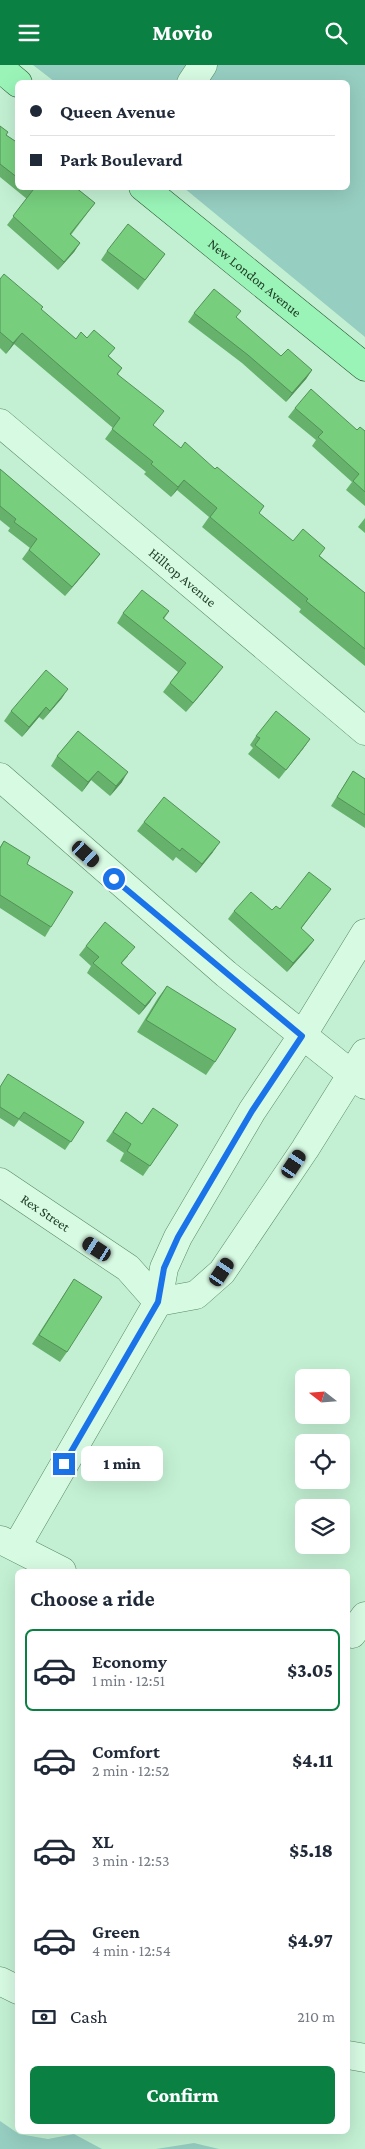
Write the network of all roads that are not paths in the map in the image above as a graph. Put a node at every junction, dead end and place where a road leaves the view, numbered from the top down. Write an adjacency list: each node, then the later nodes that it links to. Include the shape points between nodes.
1 (202, 65): 4 (street)
2 (0, 68): 3 (main road)
3 (15, 80)
4 (193, 80)
5 (147, 190): 6 (main road, New London Avenue)
6 (365, 367)
7 (0, 423): 8 (street, Hilltop Avenue)
8 (365, 731)
9 (0, 777): 11 (street, via 189,943)
10 (365, 933): 11 (street)
11 (302, 1036): 12 (street); 14 (street, via 252,1111 178,1237 164,1268)
12 (361, 1070): 14 (street, via 222,1272 196,1295)
13 (0, 1182): 14 (street, Rex Street, via 128,1268)
14 (158, 1302): 15 (street)
15 (8, 1543): 16 (street)
16 (58, 1569)
17 (0, 1981): 18 (street)
18 (15, 1988)
19 (350, 2055): 20 (street)
20 (365, 2058)

